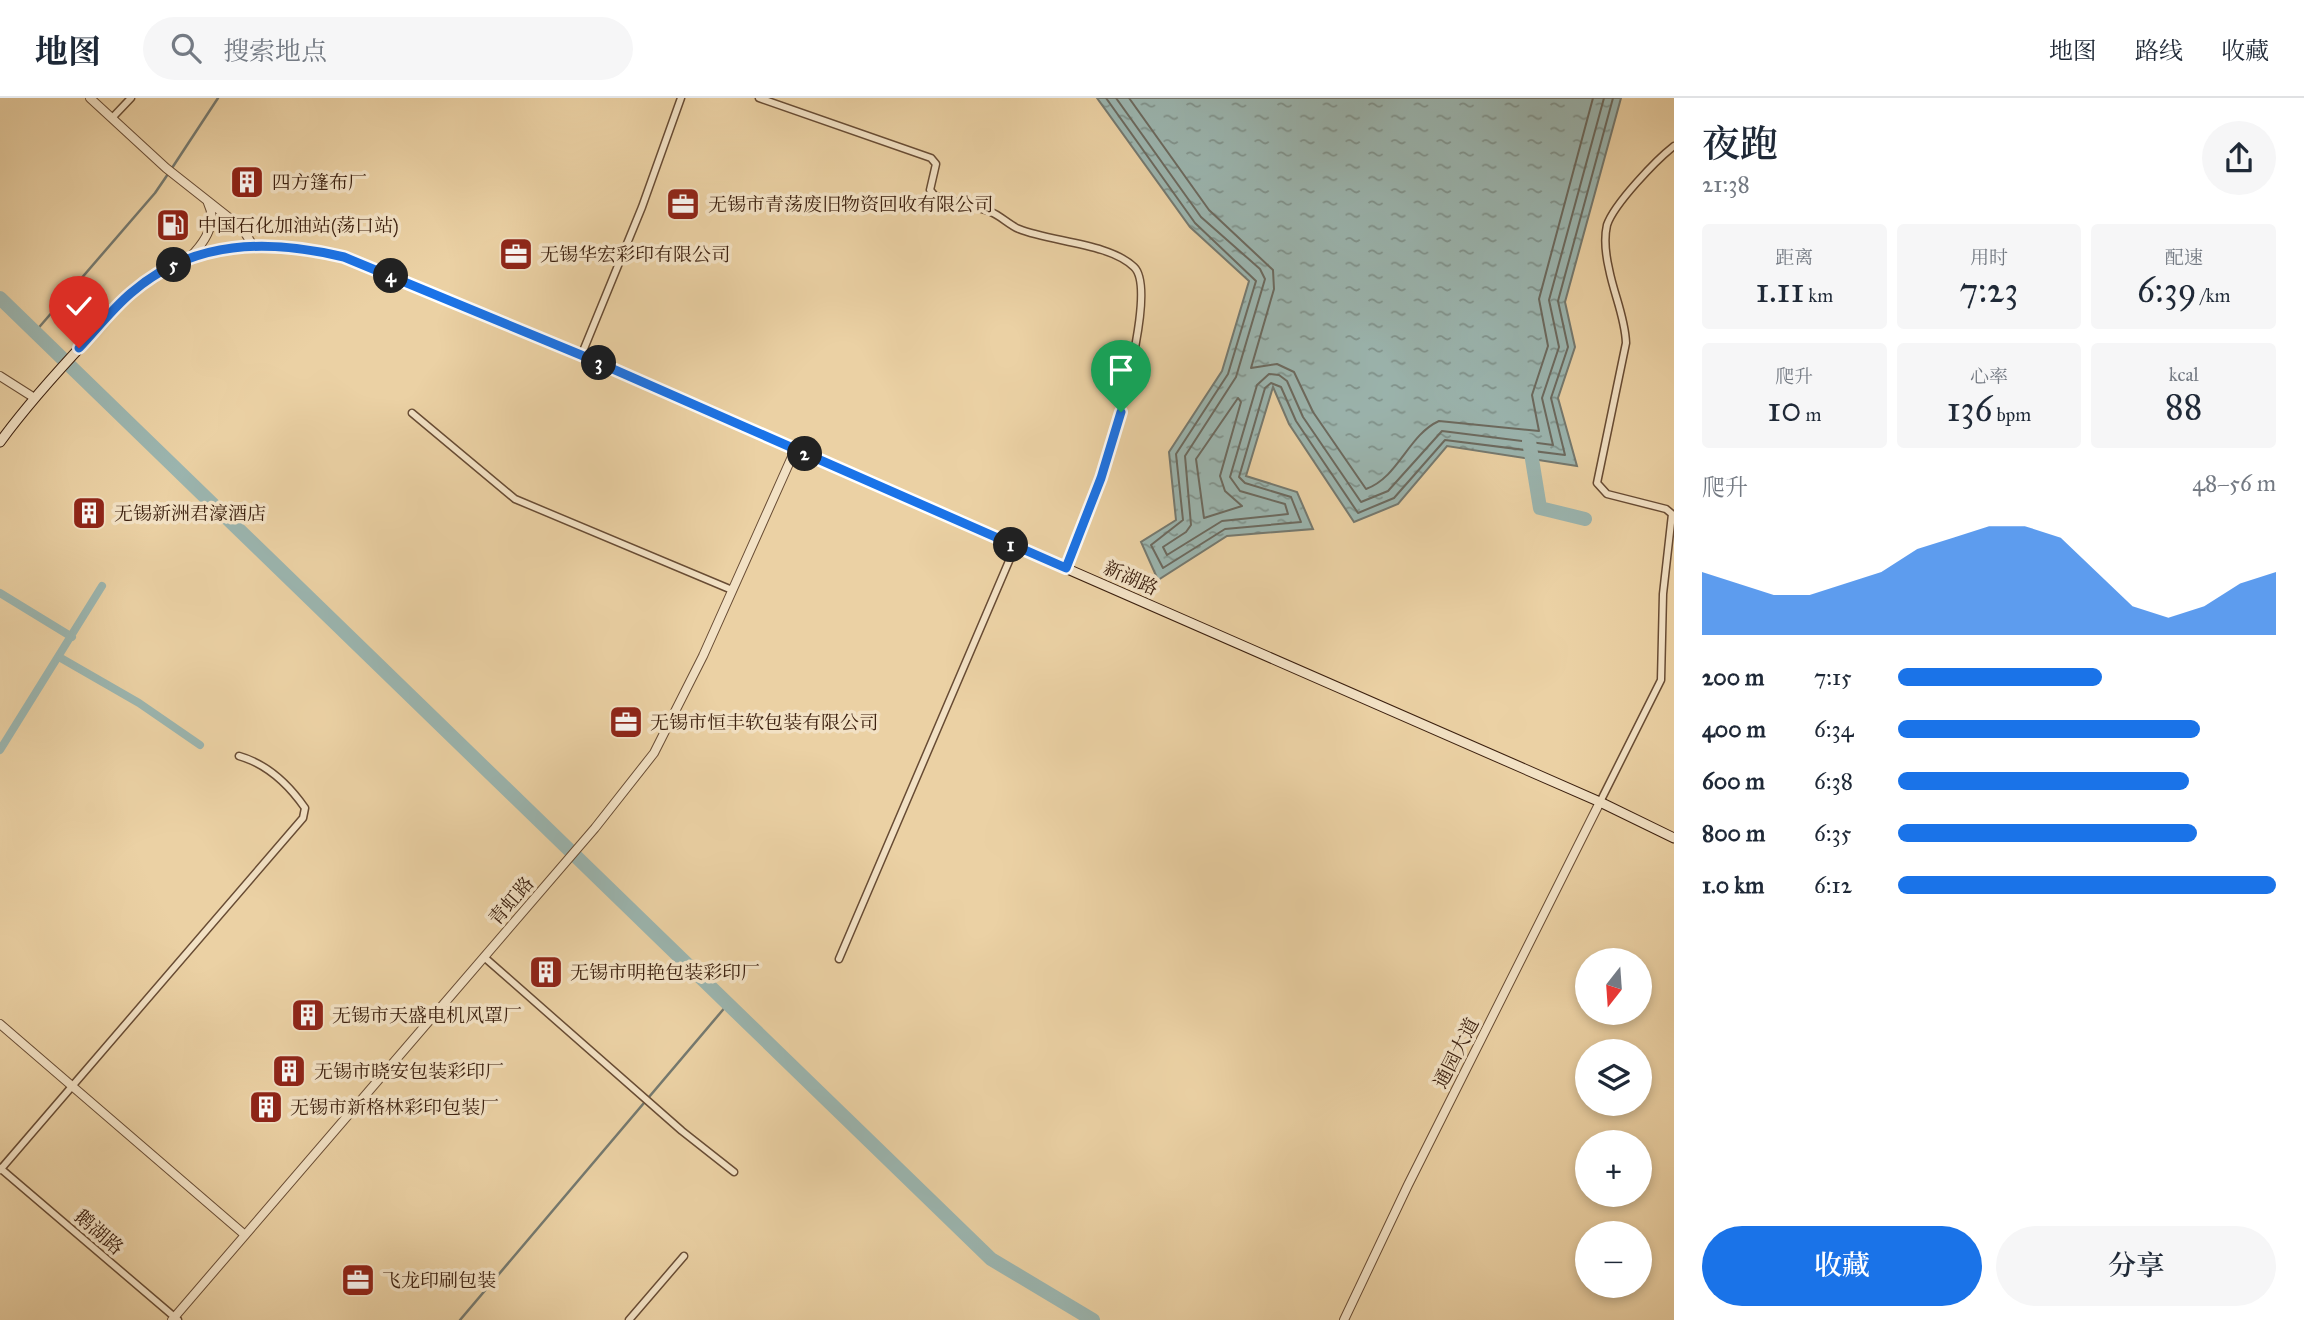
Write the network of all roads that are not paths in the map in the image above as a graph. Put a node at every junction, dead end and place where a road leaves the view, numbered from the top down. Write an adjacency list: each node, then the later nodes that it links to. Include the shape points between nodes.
1 (90, 98): 5 (street)
2 (131, 98): 5 (street)
3 (681, 98): 10 (street)
4 (759, 98): 17 (street, via 931,158 936,164 930,190 935,196 994,213 1018,228 1123,258 1137,270 1142,294 1121,412)
5 (112, 118): 7 (street)
6 (1674, 146): 20 (street, via 1608,222 1605,236 1626,343 1597,483 1607,494 1667,509 1671,514 1661,680)
7 (204, 198): 8 (street, via 242,228); 9 (street, via 212,220)
8 (252, 244): 9 (main road, 新湖路); 10 (main road, 新湖路, via 344,257)
9 (190, 257): 12 (main road, 新湖路, via 131,293)
10 (581, 355): 15 (main road, 新湖路)
11 (0, 376): 12 (street)
12 (33, 397): 14 (main road, 新湖路)
13 (412, 413): 18 (street, via 515,499)
14 (0, 442)
15 (795, 450): 16 (main road, 新湖路); 18 (street, 青虹路)
16 (1016, 547): 17 (main road, 新湖路); 23 (street)
17 (1066, 568): 20 (main road, 新湖路)
18 (732, 590): 22 (street, 青虹路, via 654,753)
19 (239, 756): 25 (street, via 276,775 305,808 303,818)
20 (1600, 802): 21 (main road, 新湖路); 32 (street, 通园大道)
21 (1674, 838)
22 (484, 957): 27 (street); 28 (street, 青虹路)
23 (839, 959)
24 (0, 1024): 25 (street)
25 (71, 1085): 26 (street); 28 (street)
26 (0, 1169): 30 (street, 鹅湖路)
27 (734, 1172)
28 (245, 1235): 30 (street, 青虹路)
29 (684, 1256): 31 (street)
30 (175, 1319)
31 (629, 1320)
32 (1344, 1320)

